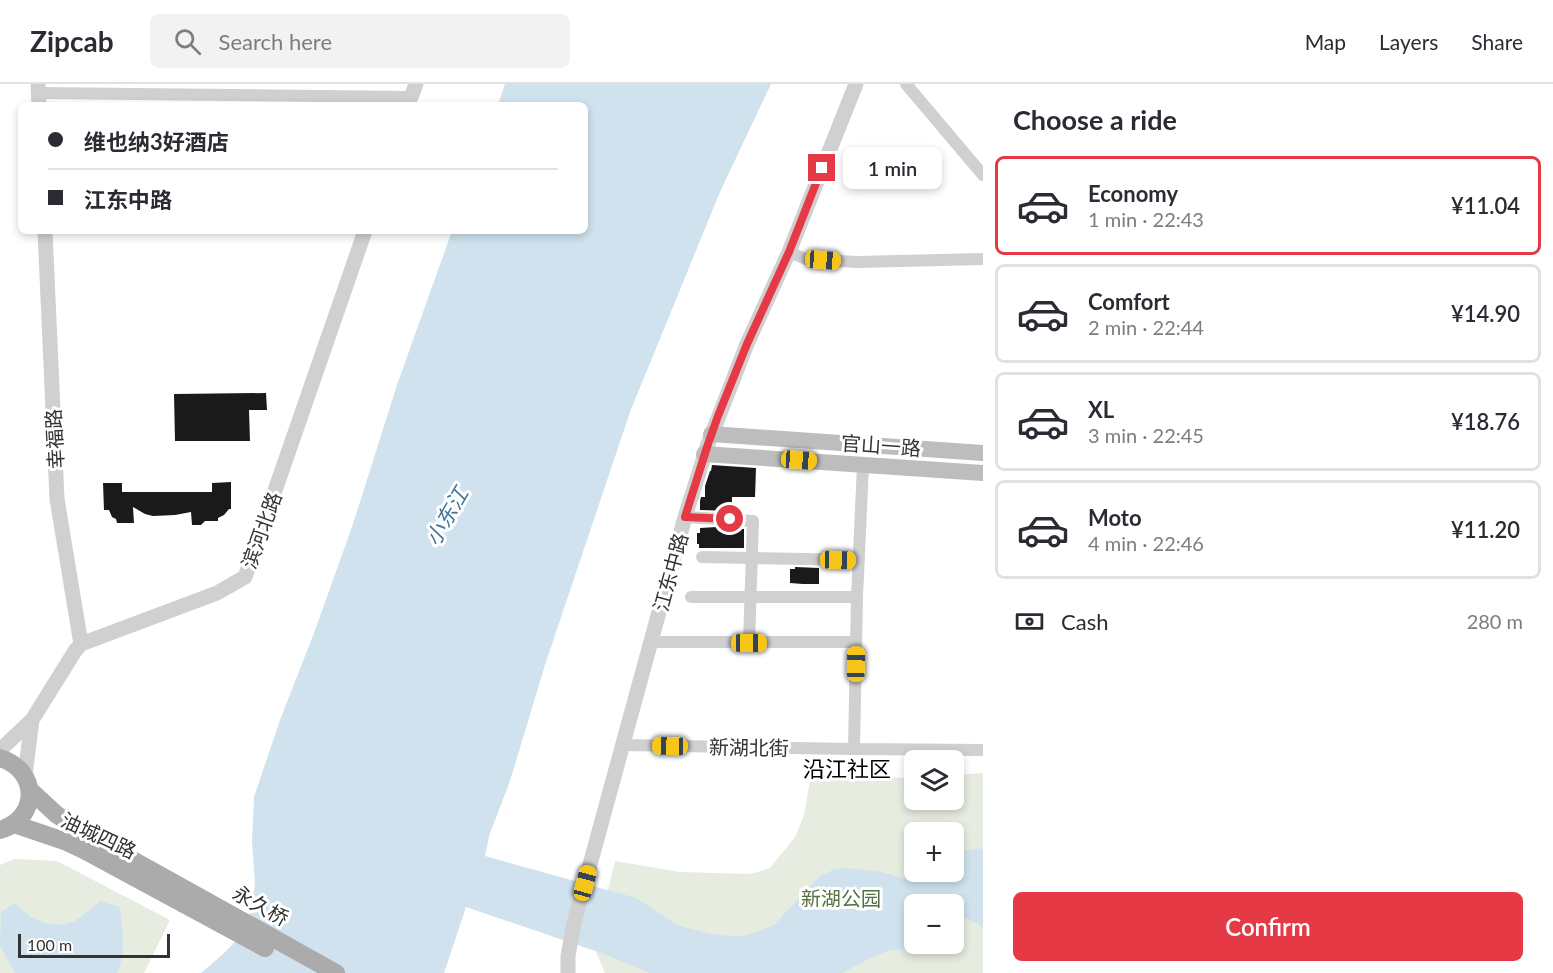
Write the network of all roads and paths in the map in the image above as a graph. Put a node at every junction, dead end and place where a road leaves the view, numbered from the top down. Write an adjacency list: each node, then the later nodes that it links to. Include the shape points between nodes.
1 (856, 84): 8 (street, 江东中路)
2 (906, 84): 5 (street)
3 (38, 94): 4 (street)
4 (412, 95)
5 (983, 176)
6 (45, 234): 27 (street, 幸福路, via 57,499)
7 (364, 234): 27 (street, 滨河北路, via 245,577 217,593)
8 (789, 252): 9 (street, via 806,259 857,262); 10 (street, 江东中路)
9 (983, 259)
10 (711, 434): 11 (main road, 官山一路); 13 (street, 江东中路)
11 (779, 439): 12 (main road, 官山一路); 14 (main road)
12 (983, 453)
13 (704, 454): 14 (main road, 官山一路); 17 (street, 江东中路)
14 (777, 459): 15 (main road, 官山一路)
15 (863, 465): 16 (main road, 官山一路); 20 (street)
16 (983, 473)
17 (685, 517): 19 (street, via 753,520); 24 (street, 江东中路)
18 (702, 558): 19 (street)
19 (752, 558): 20 (street); 22 (street)
20 (859, 560): 23 (street)
21 (691, 597): 22 (street)
22 (752, 597): 23 (street); 26 (street)
23 (857, 597): 25 (street)
24 (651, 642): 26 (street); 29 (street, 江东中路)
25 (856, 642): 26 (street); 30 (street)
26 (749, 643)
27 (81, 644): 28 (street)
28 (32, 720): 31 (street); 34 (street)
29 (624, 745): 30 (street, 新湖北街); 39 (street, 江东中路, via 574,923)
30 (854, 749): 32 (street, 新湖北街)
31 (0, 750)
32 (983, 750)
33 (0, 758): 34 (main road, 油城四路, via 14,764)
34 (27, 783): 35 (main road, via 28,805 20,819); 36 (main road, 油城四路, via 57,815)
35 (7, 827): 36 (main road, 油城四路, via 67,842)
36 (163, 884): 37 (main road, 永久桥); 38 (main road, 永久桥)
37 (312, 973)
38 (336, 973)
39 (568, 973)

